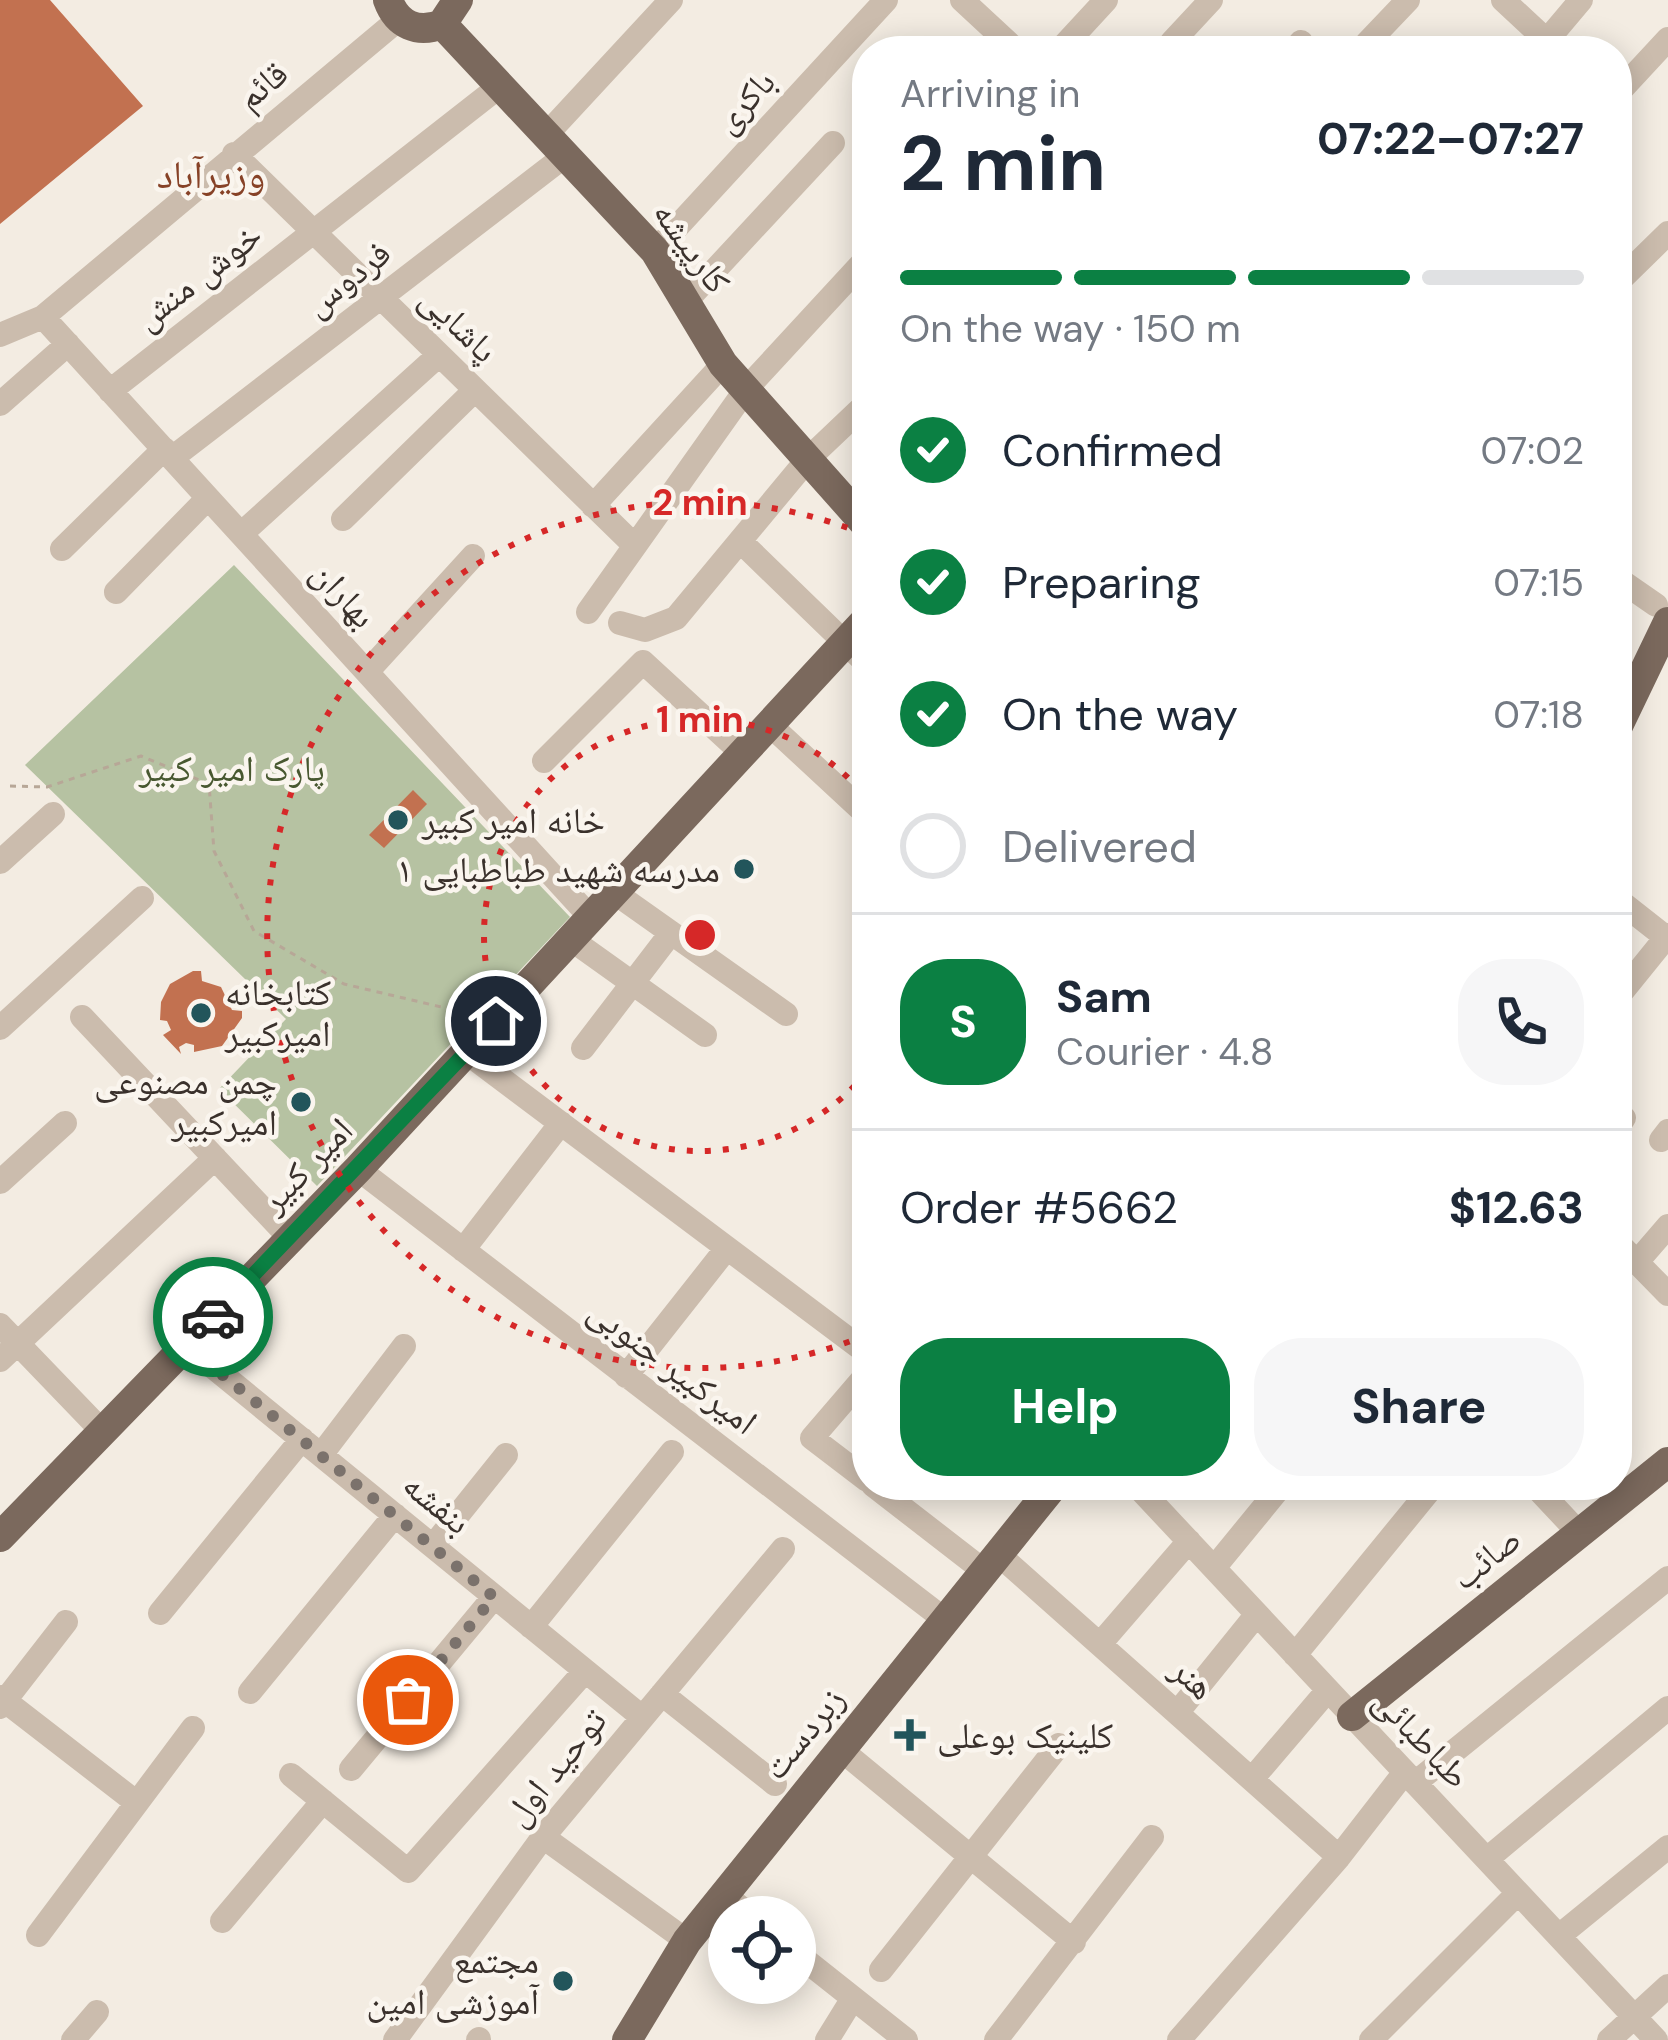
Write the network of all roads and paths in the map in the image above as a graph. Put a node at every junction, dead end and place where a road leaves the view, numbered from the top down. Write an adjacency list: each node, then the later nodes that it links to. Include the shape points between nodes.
1 (671, 0): 23 (street, فردوس)
2 (886, 0): 11 (street, باکری)
3 (962, 0): 12 (street)
4 (1106, 0): 13 (street)
5 (1211, 0): 14 (street)
6 (1408, 0): 15 (street)
7 (1504, 0): 16 (street)
8 (1581, 0): 17 (street)
9 (394, 10): 10 (main road, via 420,29); 24 (street, قائم)
10 (450, 12): 21 (main road, کارپیشه)
11 (853, 36)
12 (1001, 36)
13 (1073, 36)
14 (1178, 36)
15 (1374, 36)
16 (1537, 36)
17 (1556, 36)
18 (852, 37): 27 (street, باکری)
19 (1668, 39): 20 (street)
20 (1632, 78)
21 (500, 86): 23 (main road, کارپیشه); 25 (street, خوش منش)
22 (833, 143): 31 (street)
23 (556, 145): 27 (main road, کارپیشه); 30 (street, فردوس)
24 (234, 154): 25 (street, پاشایی); 32 (street, قائم)
25 (313, 232): 30 (street, پاشایی); 39 (street, خوش منش)
26 (1668, 233): 28 (street)
27 (655, 251): 31 (main road, کارپیشه)
28 (1632, 268)
29 (852, 275): 37 (street)
30 (381, 298): 35 (street, پاشایی); 42 (street, فردوس)
31 (687, 300): 36 (main road, کارپیشه)
32 (43, 317): 33 (street, قائم); 34 (street, بهاران)
33 (0, 335)
34 (68, 344): 39 (street, بهاران); 40 (street)
35 (439, 355): 38 (street, پاشایی); 48 (street)
36 (723, 364): 37 (main road, کارپیشه); 45 (street)
37 (747, 388): 43 (main road, کارپیشه); 50 (street)
38 (475, 390): 45 (street, پاشایی); 47 (street)
39 (110, 391): 42 (street, بهاران)
40 (0, 404)
41 (852, 418): 43 (street)
42 (168, 454): 44 (street, بهاران); 51 (street, فردوس)
43 (808, 459): 46 (main road, کارپیشه); 49 (street)
44 (208, 498): 48 (street, بهاران); 54 (street)
45 (593, 506): 50 (street, پاشایی)
46 (852, 509)
47 (344, 519)
48 (241, 534): 60 (street, بهاران)
49 (741, 542): 57 (street, via 676,618 645,629); 58 (street)
50 (634, 545): 55 (street)
51 (62, 549)
52 (473, 556): 60 (street)
53 (1632, 590): 56 (street)
54 (116, 592)
55 (588, 612)
56 (1662, 614): 61 (main road)
57 (620, 622)
58 (852, 650)
59 (852, 657): 62 (main road, امیر کبیر)
60 (367, 672): 72 (street, بهاران)
61 (1632, 690)
62 (770, 725): 63 (main road, امیر کبیر); 66 (street)
63 (742, 754): 64 (street, via 644,662); 69 (main road, امیر کبیر)
64 (544, 761)
65 (10, 786): 79 (path, via 47,787 141,756 209,784 214,851 254,931 344,984)
66 (852, 801)
67 (53, 814): 68 (street)
68 (0, 862)
69 (615, 893): 72 (main road, امیر کبیر); 73 (street)
70 (142, 898): 80 (street)
71 (1632, 910): 74 (street)
72 (582, 929): 76 (street, بهاران); 79 (main road, امیر کبیر)
73 (670, 933): 76 (street); 77 (street)
74 (1667, 937): 75 (street)
75 (1632, 980)
76 (632, 983): 81 (street, بهاران); 82 (street)
77 (786, 1014)
78 (82, 1017): 86 (street)
79 (496, 1021): 83 (main road, امیر کبیر)
80 (0, 1028)
81 (705, 1036)
82 (583, 1048)
83 (466, 1053): 85 (street); 87 (main road, امیر کبیر)
84 (65, 1123): 88 (street)
85 (561, 1123): 91 (street); 92 (street)
86 (215, 1158): 90 (street); 97 (street)
87 (358, 1169): 90 (main road, امیر کبیر); 92 (street, امیرکبیر جنوبی)
88 (0, 1182)
89 (1668, 1226): 94 (street)
90 (290, 1238): 98 (main road, امیر کبیر)
91 (728, 1248): 96 (street); 100 (street)
92 (464, 1250): 100 (street, امیرکبیر جنوبی)
93 (1632, 1257): 94 (street)
94 (1637, 1262): 95 (street)
95 (1668, 1294)
96 (852, 1342)
97 (6, 1343): 102 (street)
98 (186, 1345): 102 (main road, امیر کبیر); 103 (street, بنفشه)
99 (404, 1346): 103 (street)
100 (626, 1376): 128 (street, امیرکبیر جنوبی)
101 (852, 1391): 107 (street, هنر, via 812,1438)
102 (102, 1430): 118 (main road, امیر کبیر)
103 (312, 1447): 116 (street, بنفشه); 126 (street)
104 (671, 1452): 130 (street)
105 (506, 1456): 120 (street)
106 (1668, 1462): 108 (main road, صائب)
107 (852, 1469)
108 (1632, 1491)
109 (896, 1500): 122 (street, هنر)
110 (1042, 1500): 122 (main road, زبردست)
111 (1150, 1500): 119 (street, طباطبائی)
112 (1270, 1500): 123 (street)
113 (1422, 1500): 132 (street)
114 (1548, 1500): 117 (street)
115 (1620, 1500): 117 (main road, صائب)
116 (394, 1515): 120 (street, بنفشه); 135 (street)
117 (1579, 1533): 140 (main road, صائب)
118 (0, 1537)
119 (1189, 1541): 123 (street, طباطبائی); 131 (street)
120 (433, 1546): 125 (street, بنفشه)
121 (783, 1549): 136 (street, توحید اول)
122 (991, 1562): 128 (main road, زبردست); 131 (street, هنر)
123 (1214, 1568): 127 (street, طباطبائی)
124 (1668, 1577): 147 (street)
125 (494, 1597): 130 (street, بنفشه); 145 (street)
126 (160, 1613)
127 (1257, 1614): 132 (street, طباطبائی); 139 (street)
128 (944, 1619): 144 (main road, زبردست)
129 (66, 1622): 137 (street)
130 (531, 1627): 133 (street, بنفشه)
131 (1100, 1644): 139 (street, هنر)
132 (1295, 1654): 134 (street, طباطبائی)
133 (585, 1671): 141 (street, بنفشه); 150 (street, via 408,1871)
134 (1328, 1690): 140 (street, طباطبائی); 148 (street)
135 (250, 1692)
136 (662, 1694): 141 (street, توحید اول); 149 (street)
137 (2, 1701): 151 (street)
138 (1668, 1708): 157 (street)
139 (1177, 1713): 148 (street, هنر)
140 (1352, 1716): 147 (street, طباطبائی)
141 (642, 1717): 152 (street, توحید اول)
142 (193, 1728): 151 (street)
143 (1059, 1745): 155 (street)
144 (841, 1749): 155 (street); 159 (main road, زبردست)
145 (351, 1769)
146 (291, 1775): 150 (street)
147 (1410, 1777): 156 (street); 157 (street, طباطبائی)
148 (1252, 1779): 156 (street, هنر)
149 (775, 1784)
150 (323, 1801): 161 (street)
151 (137, 1803): 162 (street)
152 (543, 1837): 164 (street); 174 (street, توحید اول)
153 (1152, 1837): 165 (street)
154 (1668, 1847): 163 (street)
155 (969, 1856): 165 (street); 167 (street)
156 (1339, 1857): 178 (street)
157 (1487, 1859): 158 (street, طباطبائی)
158 (1518, 1893): 163 (street, طباطبائی); 179 (street)
159 (724, 1894): 160 (street); 164 (main road, زبردست)
160 (726, 1896)
161 (222, 1921)
162 (38, 1935)
163 (1559, 1936): 171 (street, طباطبائی)
164 (687, 1941): 175 (main road, زبردست)
165 (1074, 1942): 177 (street)
166 (816, 1968): 169 (street)
167 (880, 1970)
168 (1668, 1986): 171 (street)
169 (854, 1998): 172 (street); 176 (street)
170 (97, 2012): 173 (street)
171 (1634, 2017): 180 (street); 181 (street, طباطبائی)
172 (904, 2039)
173 (73, 2040)
174 (395, 2040)
175 (627, 2040)
176 (826, 2040)
177 (996, 2040)
178 (1179, 2040)
179 (1371, 2040)
180 (1609, 2040)
181 (1656, 2040)

